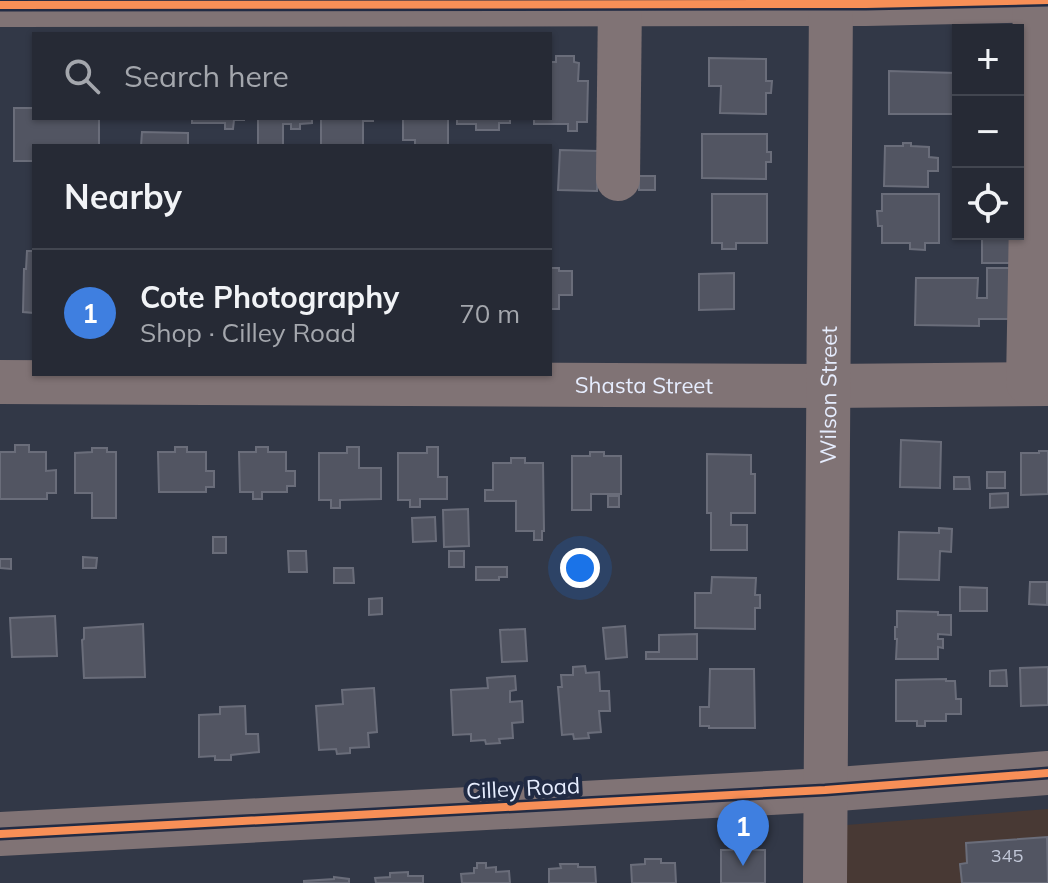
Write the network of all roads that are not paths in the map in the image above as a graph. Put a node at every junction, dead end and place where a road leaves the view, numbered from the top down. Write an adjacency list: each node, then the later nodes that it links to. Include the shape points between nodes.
1 (1035, 0): 2 (street); 4 (street); 8 (street)
2 (1048, 0)
3 (620, 2): 4 (street); 5 (street); 6 (street)
4 (831, 2): 9 (street, Wilson Street)
5 (0, 5)
6 (618, 179)
7 (0, 382): 9 (street, Shasta Street)
8 (1038, 384): 9 (street, Shasta Street)
9 (828, 386): 11 (street, Wilson Street)
10 (1048, 773): 11 (street, Cilley Road)
11 (825, 790): 12 (street, Cilley Road); 13 (street, Wilson Street)
12 (0, 834)
13 (825, 883)

